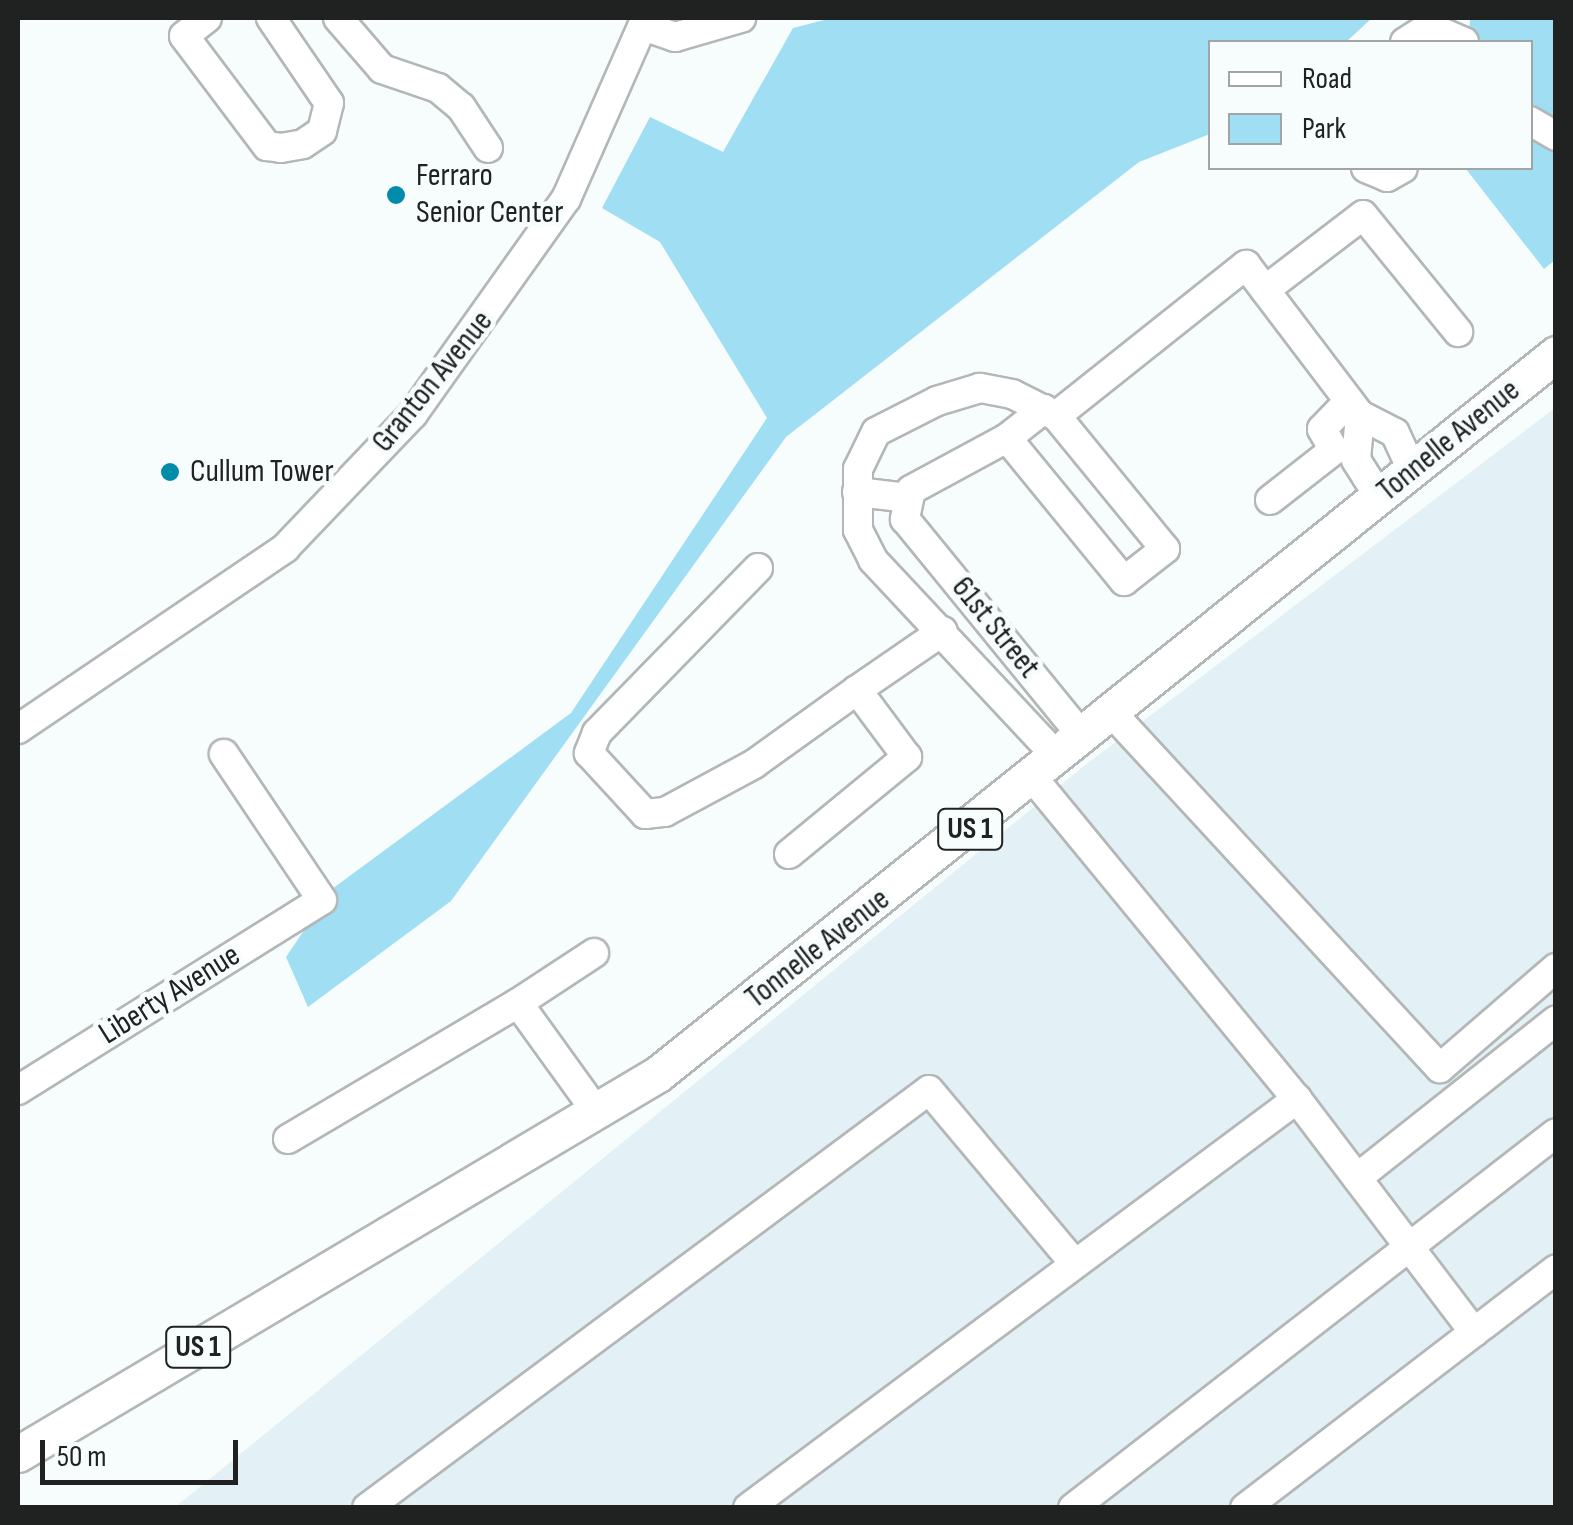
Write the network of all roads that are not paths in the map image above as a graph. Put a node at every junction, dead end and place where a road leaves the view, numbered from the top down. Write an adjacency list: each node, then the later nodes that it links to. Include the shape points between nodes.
1 (207, 18): 2 (street, via 184,36 266,146 281,148 322,131 329,103)
2 (271, 18)
3 (338, 18): 10 (street, via 382,69 438,88 461,107)
4 (741, 18): 5 (street, via 674,37)
5 (644, 22): 29 (street, Granton Avenue, via 566,200 414,414 285,548)
6 (1408, 40): 7 (street, via 1429,27)
7 (1459, 40)
8 (1533, 123): 9 (street)
9 (1556, 136)
10 (488, 148)
11 (1371, 170): 12 (street, via 1387,176)
12 (1398, 170)
13 (1265, 290): 14 (street, via 1363,215); 16 (street); 17 (street, via 1246,265)
14 (1458, 332)
15 (1556, 354): 19 (main road, Tonnelle Avenue / US 1)
16 (1355, 408): 19 (street, via 1395,434); 21 (street, via 1356,460); 22 (street, via 1322,429 1334,450)
17 (1050, 412): 18 (street); 18 (street, via 1165,549 1124,581); 20 (street, via 980,388 937,401 876,432 858,468)
18 (1007, 438): 23 (street, via 918,484)
19 (1413, 472): 21 (main road, Tonnelle Avenue / US 1)
20 (857, 492): 23 (street); 26 (street, via 858,530 873,560)
21 (1380, 498): 28 (main road, Tonnelle Avenue / US 1)
22 (1270, 500)
23 (906, 508): 25 (street, 61st Street)
24 (758, 568): 27 (street, via 597,733 589,752 646,814 665,812 754,764)
25 (986, 617): 26 (street); 31 (street, 61st Street)
26 (948, 637): 27 (street); 31 (street)
27 (857, 690): 32 (street, via 907,757)
28 (1113, 714): 31 (main road, Tonnelle Avenue / US 1); 34 (street, via 1440,1068)
29 (18, 728)
30 (224, 754): 37 (street, Liberty Avenue, via 322,900)
31 (1058, 758): 38 (street); 39 (main road, Tonnelle Avenue / US 1, via 674,1062)
32 (789, 854)
33 (594, 953): 35 (street)
34 (1556, 968)
35 (518, 1003): 39 (street); 41 (street)
36 (1556, 1020): 42 (street)
37 (18, 1090)
38 (1296, 1100): 42 (street); 44 (street)
39 (596, 1111): 47 (main road, Tonnelle Avenue / US 1)
40 (1556, 1132): 43 (street)
41 (288, 1139)
42 (1357, 1178): 43 (street)
43 (1409, 1246): 46 (street); 50 (street)
44 (1075, 1264): 48 (street, via 929,1090); 49 (street)
45 (1556, 1269): 46 (street)
46 (1474, 1332): 51 (street)
47 (26, 1444)
48 (367, 1508)
49 (748, 1508)
50 (1073, 1508)
51 (1245, 1508)

